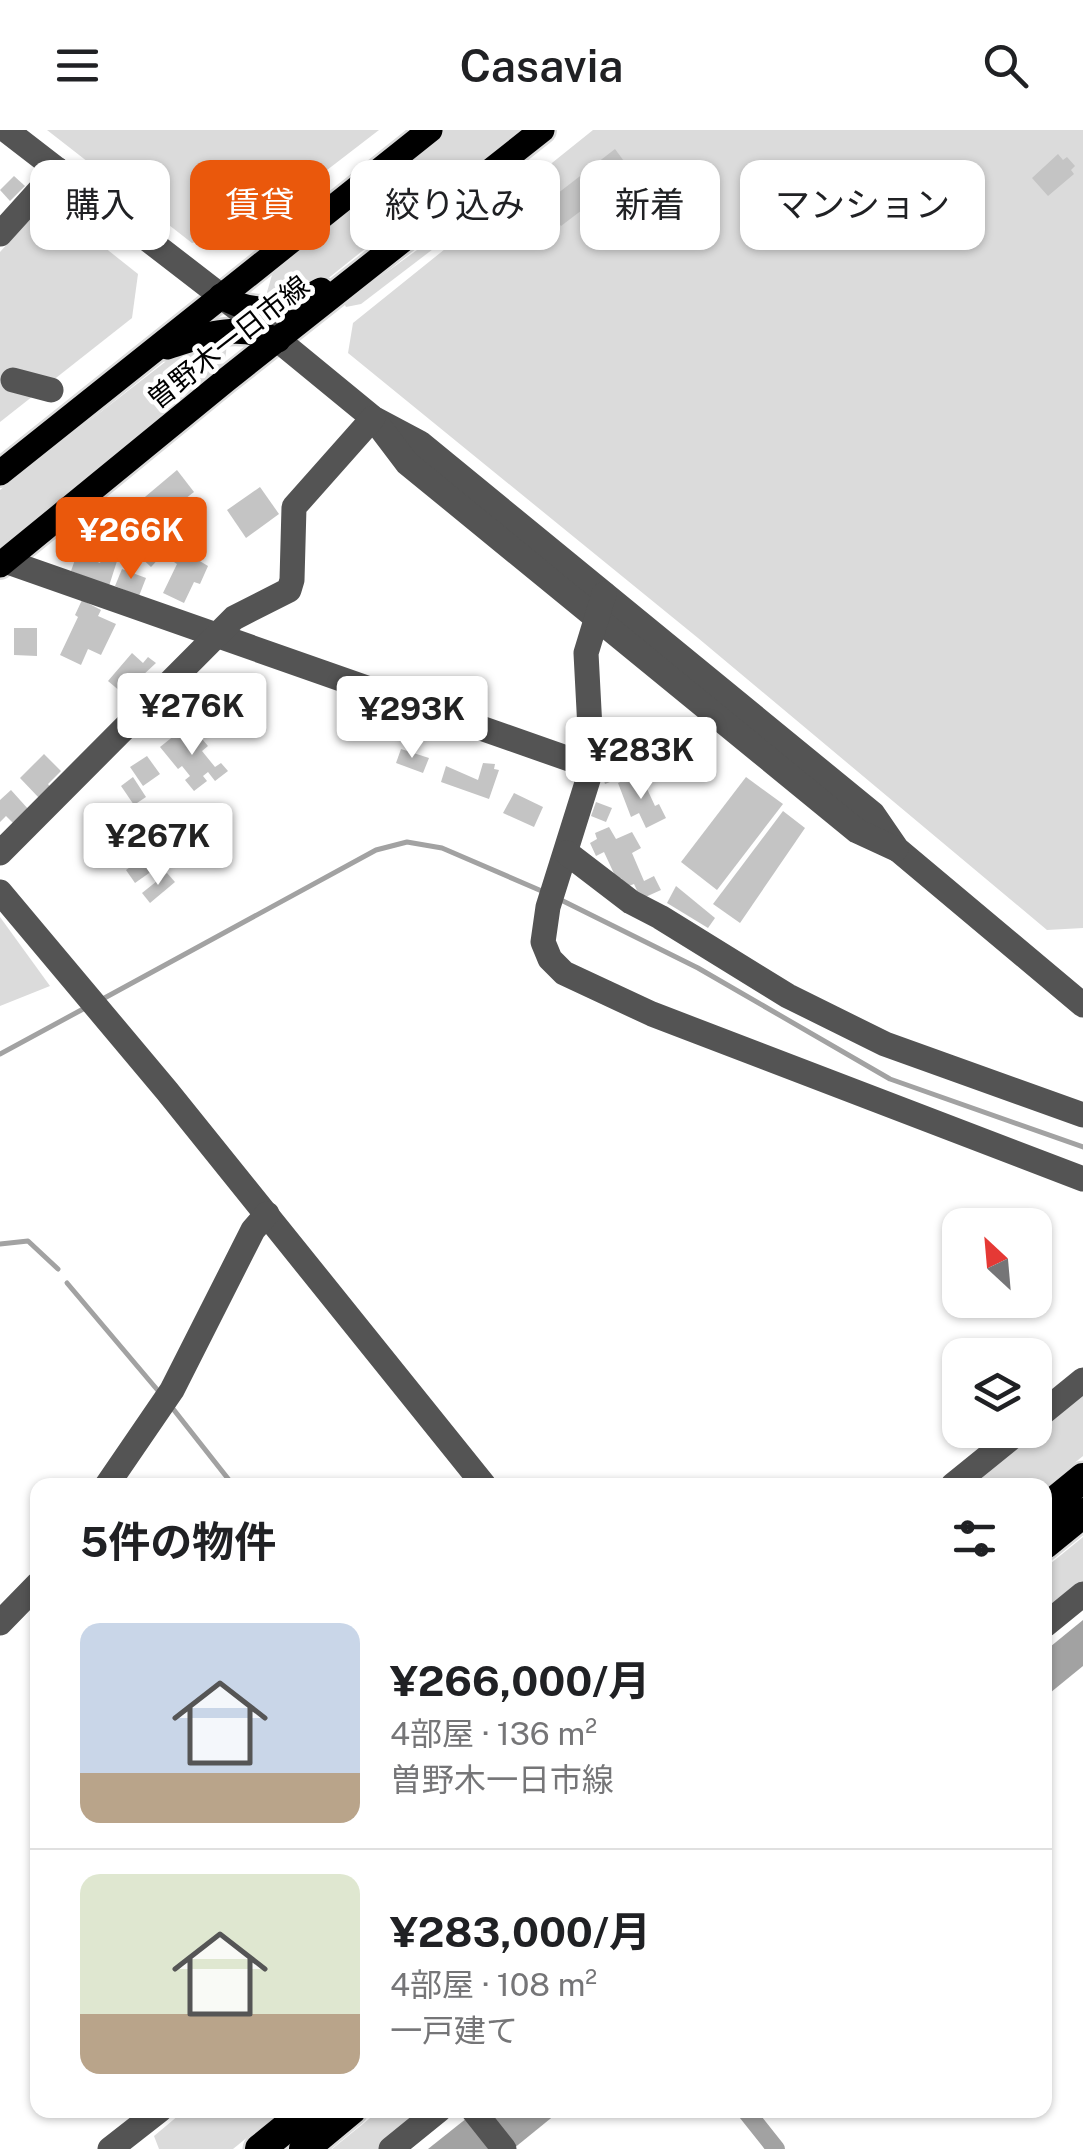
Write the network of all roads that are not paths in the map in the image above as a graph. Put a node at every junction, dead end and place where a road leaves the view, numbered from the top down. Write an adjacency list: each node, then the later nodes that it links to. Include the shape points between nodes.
1 (6, 130): 4 (street)
2 (430, 130): 9 (main road, 曽野木一日市線)
3 (542, 130): 8 (main road, 曽野木一日市線)
4 (45, 160)
5 (30, 201): 6 (street)
6 (0, 234)
7 (161, 250): 9 (street)
8 (359, 276): 9 (main road, via 277,308 259,310); 10 (main road, 曽野木一日市線)
9 (220, 296): 10 (street); 11 (main road, 曽野木一日市線)
10 (278, 340): 11 (main road, via 259,332 218,331); 14 (street); 16 (main road, 曽野木一日市線)
11 (149, 353): 15 (main road, 曽野木一日市線)
12 (13, 380): 13 (street)
13 (51, 390)
14 (374, 418): 17 (street, via 420,442); 18 (street, via 294,507 288,590 234,618)
15 (0, 473)
16 (2, 563): 18 (street)
17 (600, 606): 19 (street, via 586,653); 23 (street, via 873,814 897,849)
18 (217, 636): 19 (street); 20 (street)
19 (592, 767): 21 (street)
20 (0, 853)
21 (566, 856): 24 (street, via 788,996 898,1049); 25 (street, via 543,942 564,973 652,1014)
22 (0, 892): 26 (street)
23 (1080, 998)
24 (1083, 1116)
25 (1083, 1178)
26 (267, 1214): 30 (street, via 172,1390); 31 (street)
27 (1083, 1380): 28 (street)
28 (1052, 1405)
29 (999, 1448): 32 (street)
30 (111, 1478)
31 (478, 1478)
32 (962, 1478)
33 (1083, 1478): 34 (highway)
34 (1052, 1504)
35 (1083, 1513): 36 (highway)
36 (1052, 1538)
37 (30, 1592): 40 (street)
38 (1083, 1594): 39 (street)
39 (1052, 1619)
40 (0, 1624)
41 (150, 2118): 46 (street)
42 (298, 2118): 47 (highway)
43 (341, 2118): 48 (highway)
44 (429, 2118): 49 (street)
45 (479, 2118): 50 (street)
46 (110, 2149)
47 (260, 2149)
48 (304, 2149)
49 (391, 2149)
50 (504, 2149)

